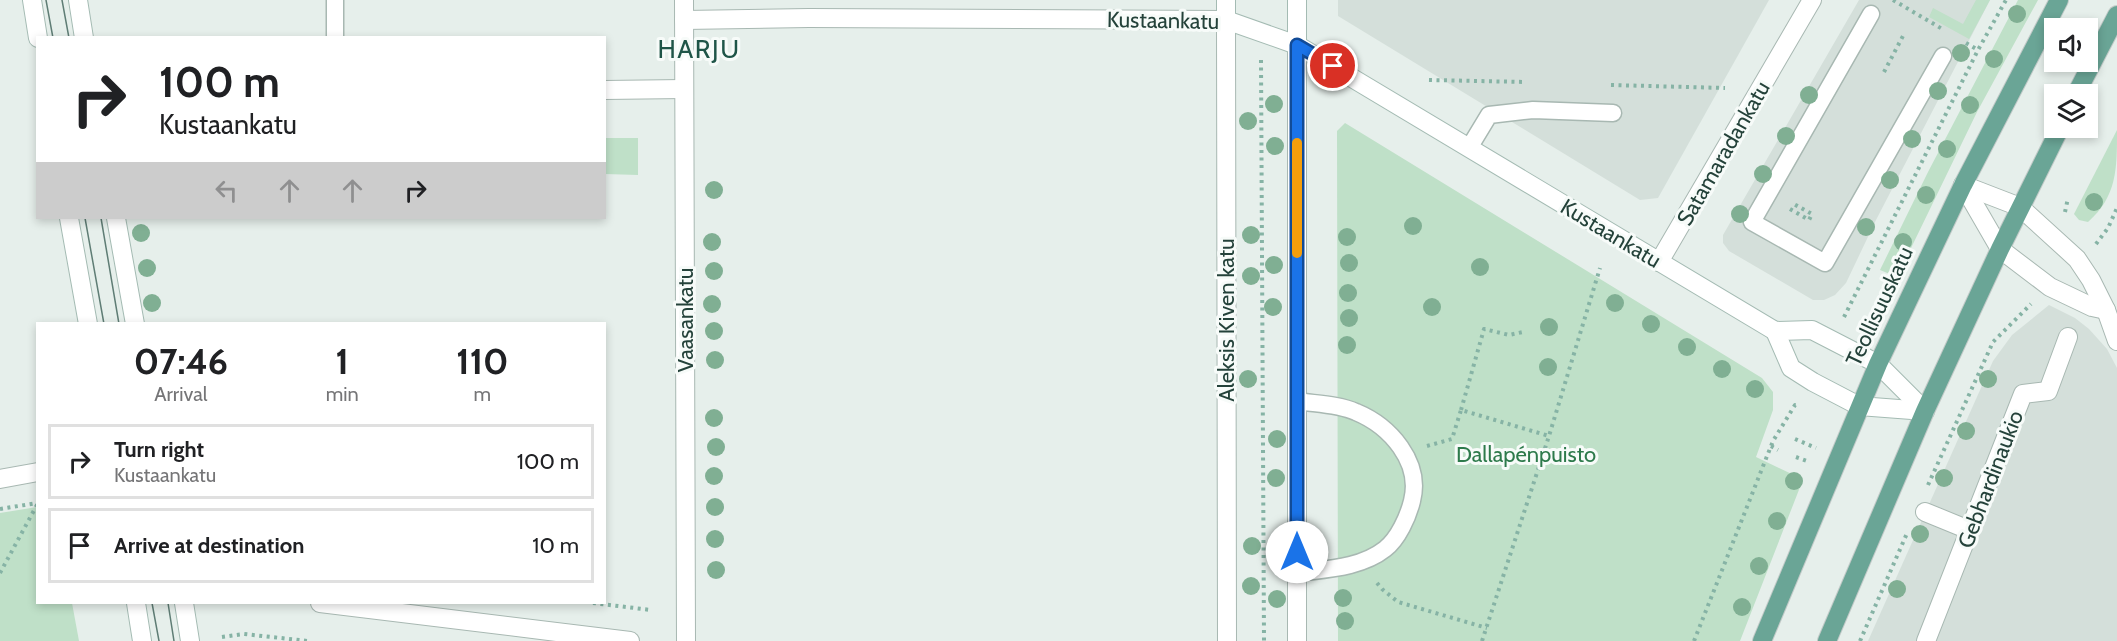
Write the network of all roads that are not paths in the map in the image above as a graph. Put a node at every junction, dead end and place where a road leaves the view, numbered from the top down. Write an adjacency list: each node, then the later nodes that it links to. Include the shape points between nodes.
1 (32, 0): 13 (street)
2 (78, 0): 14 (street)
3 (335, 0): 15 (lane)
4 (684, 0): 11 (street, Vaasankatu)
5 (1226, 0): 12 (street, Aleksis Kiven katu)
6 (1297, 0): 16 (street)
7 (1812, 0): 29 (street, Satamaradankatu)
8 (2059, 0): 24 (main road, Teollisuuskatu)
9 (1870, 14): 17 (lane, via 1752,222 1825,263)
10 (2117, 15): 18 (main road)
11 (684, 20): 12 (street, Kustaankatu); 19 (street, Vaasankatu)
12 (1226, 20): 16 (street, Kustaankatu); 52 (street, Aleksis Kiven katu)
13 (38, 36)
14 (84, 36)
15 (336, 36)
16 (1297, 45): 23 (street, Kustaankatu); 37 (street)
17 (1943, 56)
18 (2081, 84)
19 (684, 89): 20 (street); 51 (street, Vaasankatu)
20 (606, 90)
21 (1613, 113): 23 (lane, via 1533,110 1489,115)
22 (2055, 138): 25 (main road)
23 (1469, 148): 29 (street, Kustaankatu)
24 (1963, 185): 25 (street); 28 (street); 36 (main road, Teollisuuskatu)
25 (2020, 207): 28 (main road); 30 (street, via 2078,259)
26 (69, 219): 31 (street)
27 (116, 219): 32 (street)
28 (2000, 249): 30 (street, via 2050,287 2092,308); 39 (main road)
29 (1659, 262): 33 (street, Kustaankatu)
30 (2106, 310): 35 (street)
31 (88, 322)
32 (135, 322)
33 (1775, 331): 36 (street, via 1812,330); 38 (street, via 1791,368)
34 (2068, 337): 43 (street, Gebhardinaukio, via 2048,390 2023,394)
35 (2117, 341)
36 (1878, 364): 38 (main road, Teollisuuskatu); 39 (street)
37 (1297, 401): 44 (street); 44 (lane, via 1354,411 1375,422 1405,453 1413,472 1414,492 1408,514 1386,548 1351,564)
38 (1859, 406): 39 (street); 54 (main road, Teollisuuskatu)
39 (1925, 411): 55 (main road)
40 (36, 472): 41 (street)
41 (0, 479)
42 (1918, 518): 43 (street)
43 (1970, 530): 56 (street, Gebhardinaukio)
44 (1297, 573): 53 (street)
45 (136, 604): 48 (street)
46 (184, 604): 49 (street)
47 (328, 604): 50 (street)
48 (142, 641)
49 (190, 641)
50 (630, 641)
51 (686, 641)
52 (1227, 641)
53 (1297, 641)
54 (1762, 641)
55 (1827, 641)
56 (1926, 641)

